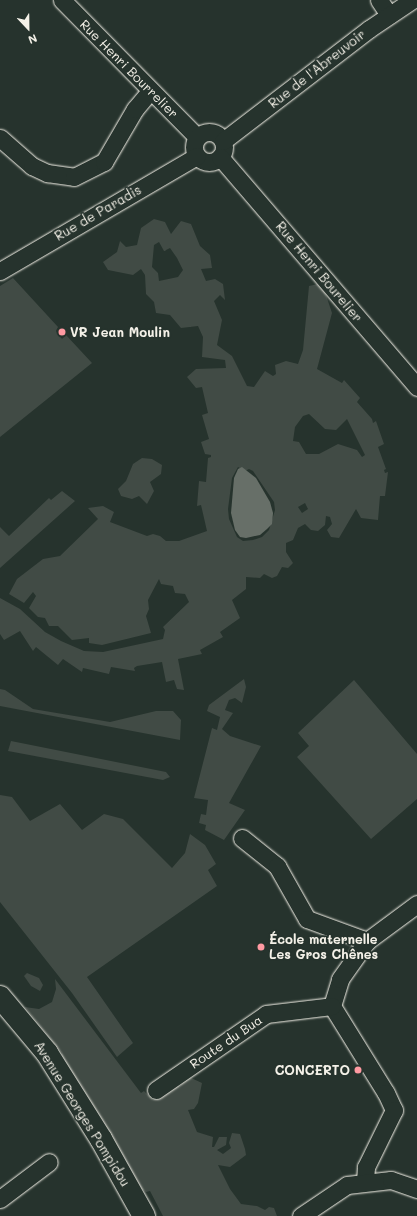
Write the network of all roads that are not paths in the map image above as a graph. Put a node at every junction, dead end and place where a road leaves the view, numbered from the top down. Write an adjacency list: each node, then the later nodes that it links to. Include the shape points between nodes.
1 (62, 0): 5 (street, Rue Henri Bourrelier)
2 (379, 0): 4 (street)
3 (412, 0): 4 (street, Rue de l'Abreuvoir)
4 (389, 15): 8 (street, Rue de l'Abreuvoir)
5 (150, 91): 6 (street, Rue Henri Bourrelier); 7 (street, via 135,109 104,162 74,177 57,175 32,166)
6 (197, 137): 8 (street, via 212,132); 9 (street, via 194,146)
7 (0, 138)
8 (222, 149): 9 (street, via 208,162); 11 (street, Rue Henri Bourelier)
9 (197, 156): 10 (street, Rue de Paradis)
10 (0, 271)
11 (417, 387)
12 (242, 838): 14 (street, via 278,866 307,919)
13 (417, 904): 14 (street)
14 (367, 941): 16 (street, via 340,979)
15 (0, 997): 22 (main road, Avenue Georges Pompidou, via 47,1053 101,1139)
16 (332, 1006): 17 (street, Route du Bua, via 266,1014); 19 (street, via 394,1110 366,1167)
17 (156, 1090)
18 (49, 1162): 21 (street)
19 (365, 1181): 20 (street, via 391,1180); 23 (street, via 347,1185)
20 (417, 1189)
21 (0, 1199)
22 (144, 1216)
23 (302, 1216)

